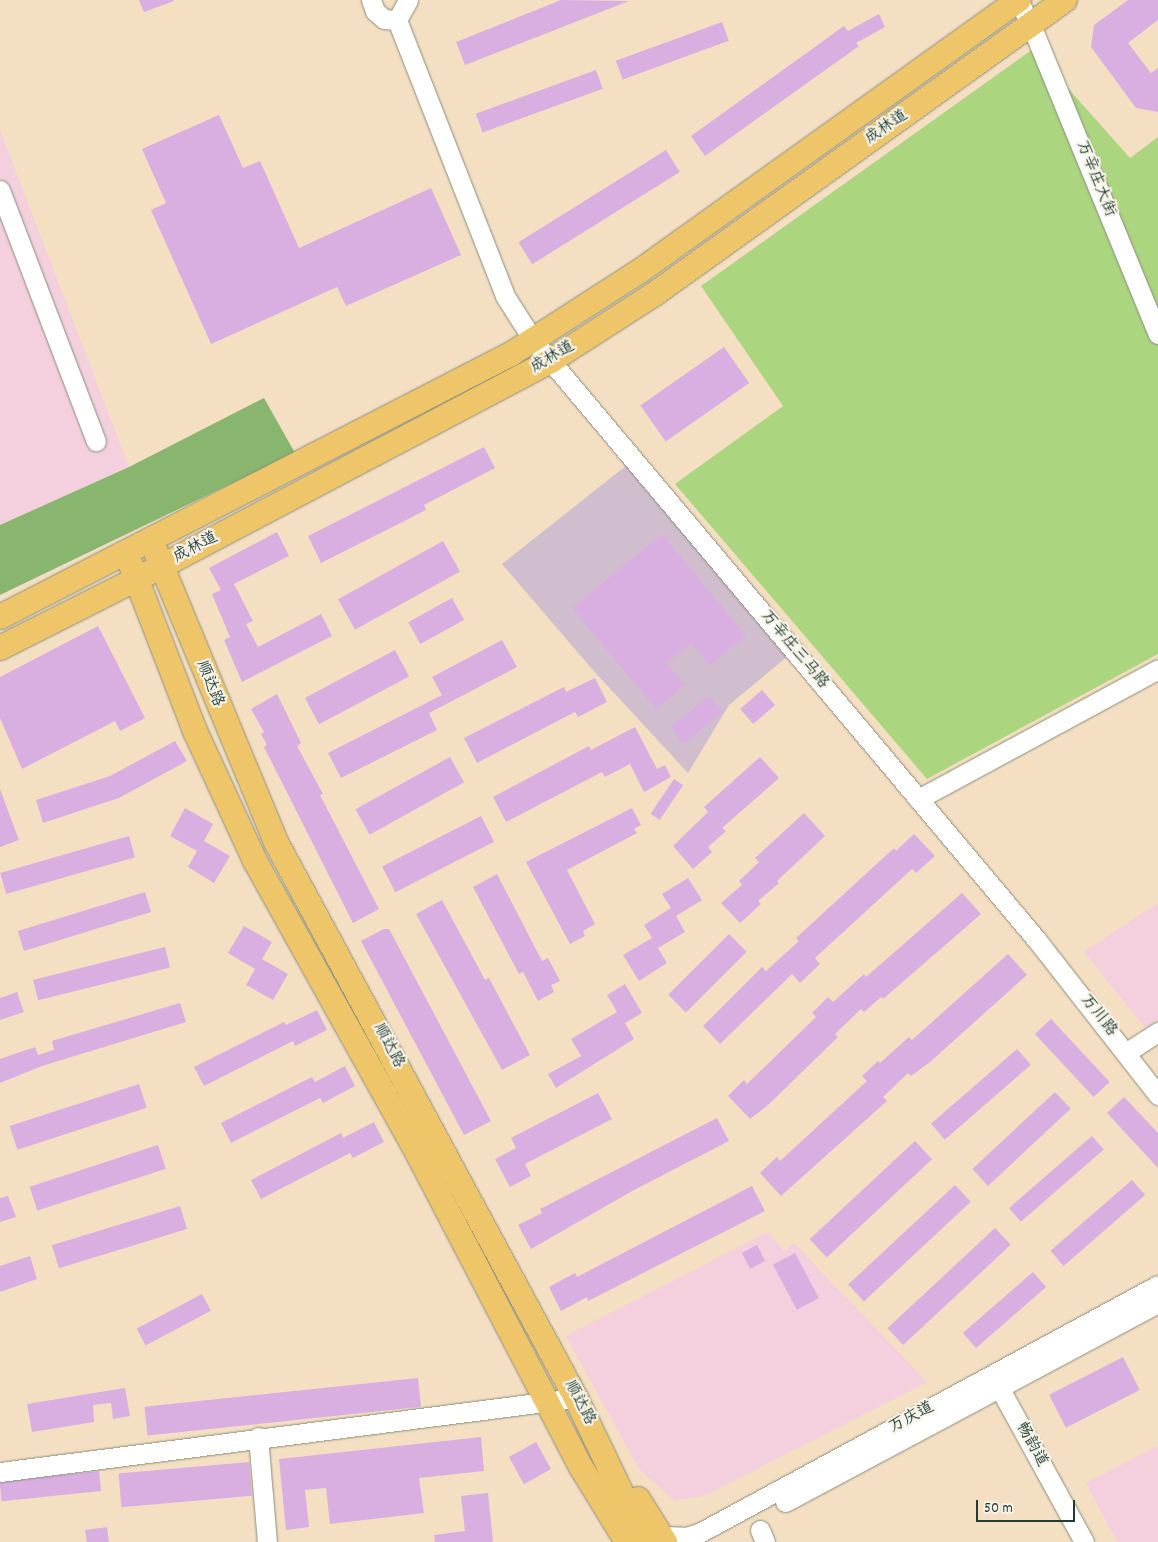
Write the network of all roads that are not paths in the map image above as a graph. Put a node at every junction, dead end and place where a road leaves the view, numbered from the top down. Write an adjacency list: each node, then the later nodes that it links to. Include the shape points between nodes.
1 (371, 0): 5 (street, via 375,11 384,19)
2 (408, 0): 5 (street)
3 (1018, 0): 6 (street, 万辛庄大街); 9 (main road, 成林道, via 640,271)
4 (1065, 0): 6 (main road, 成林道)
5 (398, 20): 9 (street, 万辛庄三马路, via 501,287)
6 (1031, 25): 8 (street, 万辛庄大街); 10 (main road, 成林道, via 656,293)
7 (0, 190): 11 (street)
8 (1158, 334)
9 (534, 340): 10 (street, 万辛庄三马路); 12 (main road, 成林道)
10 (552, 360): 14 (main road, 成林道); 19 (street, 万辛庄三马路)
11 (96, 441)
12 (152, 541): 13 (main road, 成林道); 14 (main road, 顺达路)
13 (127, 554): 15 (main road, 顺达路); 16 (main road, 成林道)
14 (162, 566): 15 (main road, 成林道); 27 (main road, 顺达路, via 276,842)
15 (136, 579): 17 (main road, 成林道); 28 (main road, 顺达路, via 195,731 255,861 419,1156)
16 (0, 617)
17 (0, 648)
18 (1158, 669): 19 (street)
19 (918, 799): 20 (street, 万辛庄三马路)
20 (1036, 939): 22 (street, 万川路)
21 (1158, 1032): 22 (street)
22 (1127, 1052): 23 (street, 万川路)
23 (1158, 1095)
24 (1158, 1285): 26 (street, 万庆道)
25 (1158, 1303): 26 (street, 万庆道)
26 (996, 1381): 31 (street, 万庆道, via 701,1532 686,1537); 33 (street, 万庆道); 34 (street, 畅韵道)
27 (576, 1398): 28 (street); 31 (main road, 顺达路, via 606,1454)
28 (550, 1403): 29 (street); 31 (main road, 顺达路, via 581,1467)
29 (258, 1437): 30 (street); 32 (street)
30 (0, 1472)
31 (644, 1540)
32 (267, 1542)
33 (709, 1542)
34 (1084, 1542)

